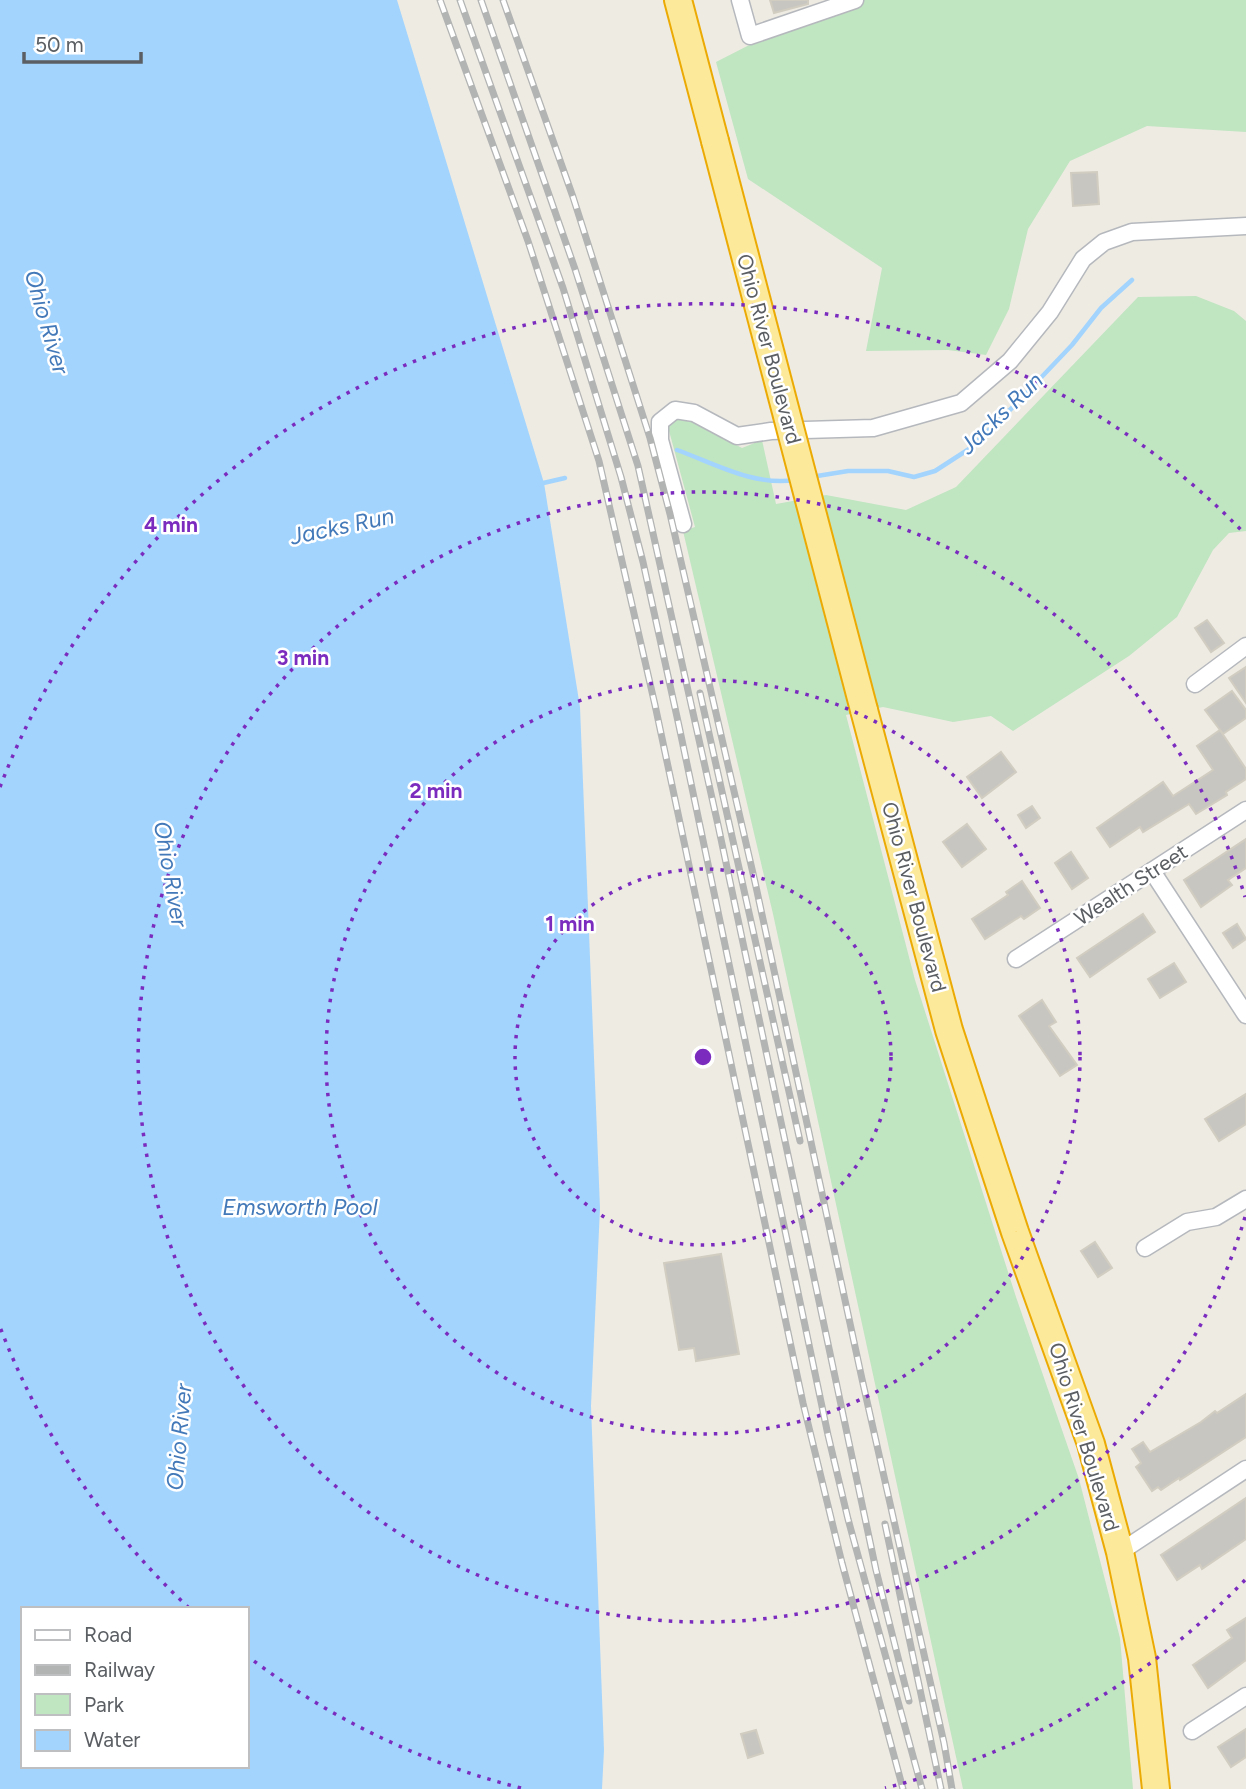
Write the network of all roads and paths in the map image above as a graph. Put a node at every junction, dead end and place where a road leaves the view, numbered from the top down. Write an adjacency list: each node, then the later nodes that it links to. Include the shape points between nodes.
1 (678, 0): 15 (highway, Ohio River Boulevard, bridge, via 950,1030 1015,1232 1091,1444)
2 (740, 0): 3 (street, via 750,36)
3 (855, 0)
4 (1246, 226): 5 (street, via 1132,232 1104,242 1083,259 1010,361 961,403 873,428 737,436 694,413 675,410 660,422 660,440)
5 (683, 524)
6 (1246, 646): 7 (street)
7 (1195, 684)
8 (1246, 810): 9 (street, Wealth Street)
9 (1152, 871): 10 (street, Wealth Street); 11 (street)
10 (1016, 959)
11 (1246, 1015)
12 (1246, 1199): 13 (street, via 1216,1217 1187,1222)
13 (1145, 1248)
14 (1246, 1469): 15 (street)
15 (1120, 1552): 18 (highway, Ohio River Boulevard, via 1142,1658)
16 (1246, 1696): 17 (street)
17 (1192, 1731)
18 (1156, 1789)

